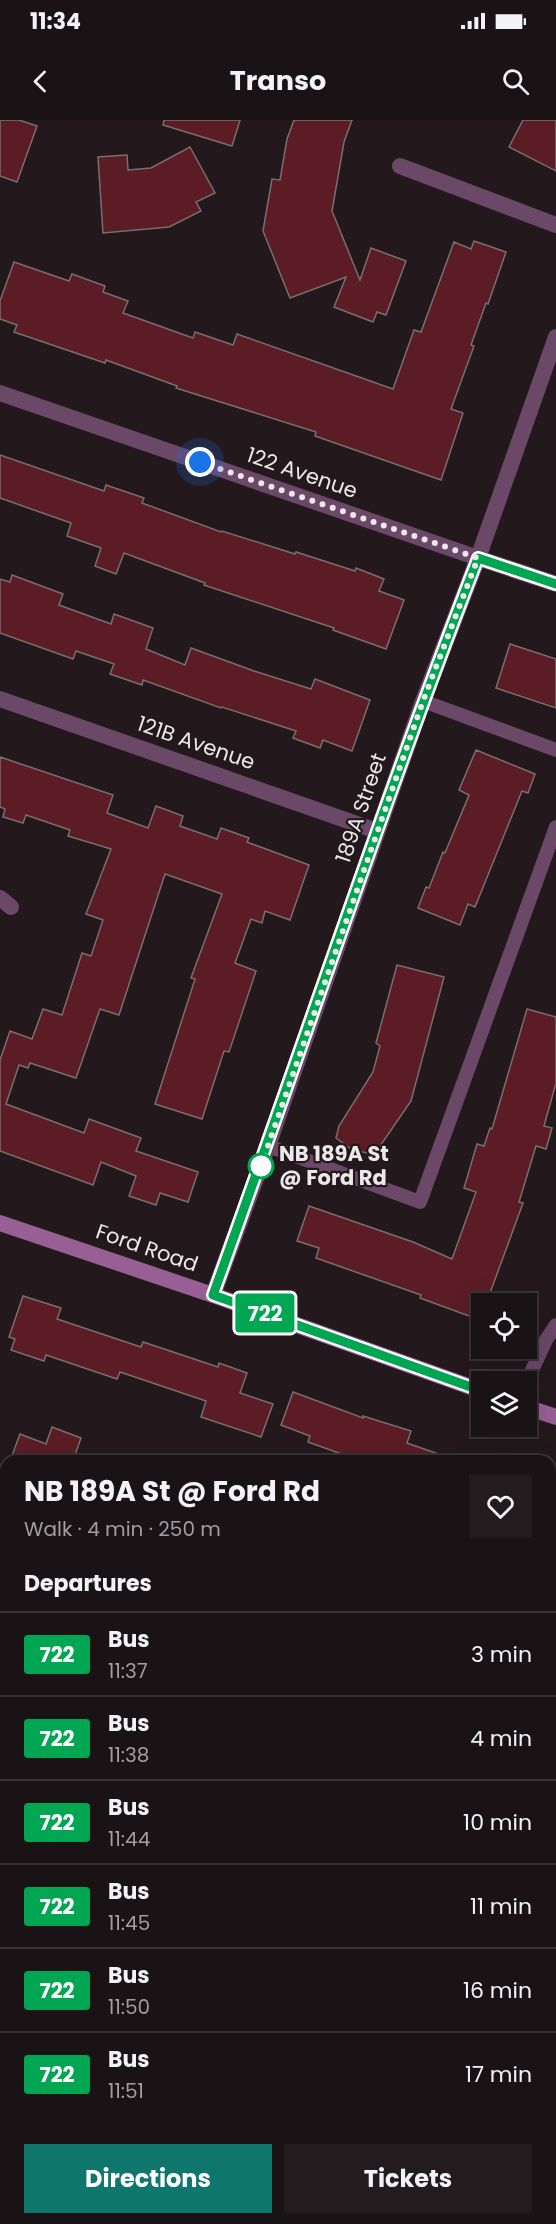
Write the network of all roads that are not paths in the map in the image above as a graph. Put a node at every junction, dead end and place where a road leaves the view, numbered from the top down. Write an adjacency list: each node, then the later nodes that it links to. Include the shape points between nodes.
1 (400, 166): 2 (street)
2 (556, 225)
3 (556, 337): 5 (street, 189A Street)
4 (0, 393): 5 (street, 122 Avenue)
5 (478, 558): 6 (street, 122 Avenue); 8 (street, 189A Street)
6 (556, 584)
7 (0, 699): 11 (street, 121B Avenue)
8 (423, 701): 9 (lane); 11 (street, 189A Street)
9 (556, 750)
10 (556, 827): 12 (lane, via 420,1202)
11 (377, 831): 12 (street, 189A Street)
12 (268, 1146): 14 (street, 189A Street)
13 (0, 1222): 14 (main road, Ford Road)
14 (213, 1295): 17 (main road, Ford Road)
15 (556, 1325): 16 (lane)
16 (532, 1371)
17 (471, 1387)
18 (537, 1411): 19 (main road)
19 (556, 1417)

